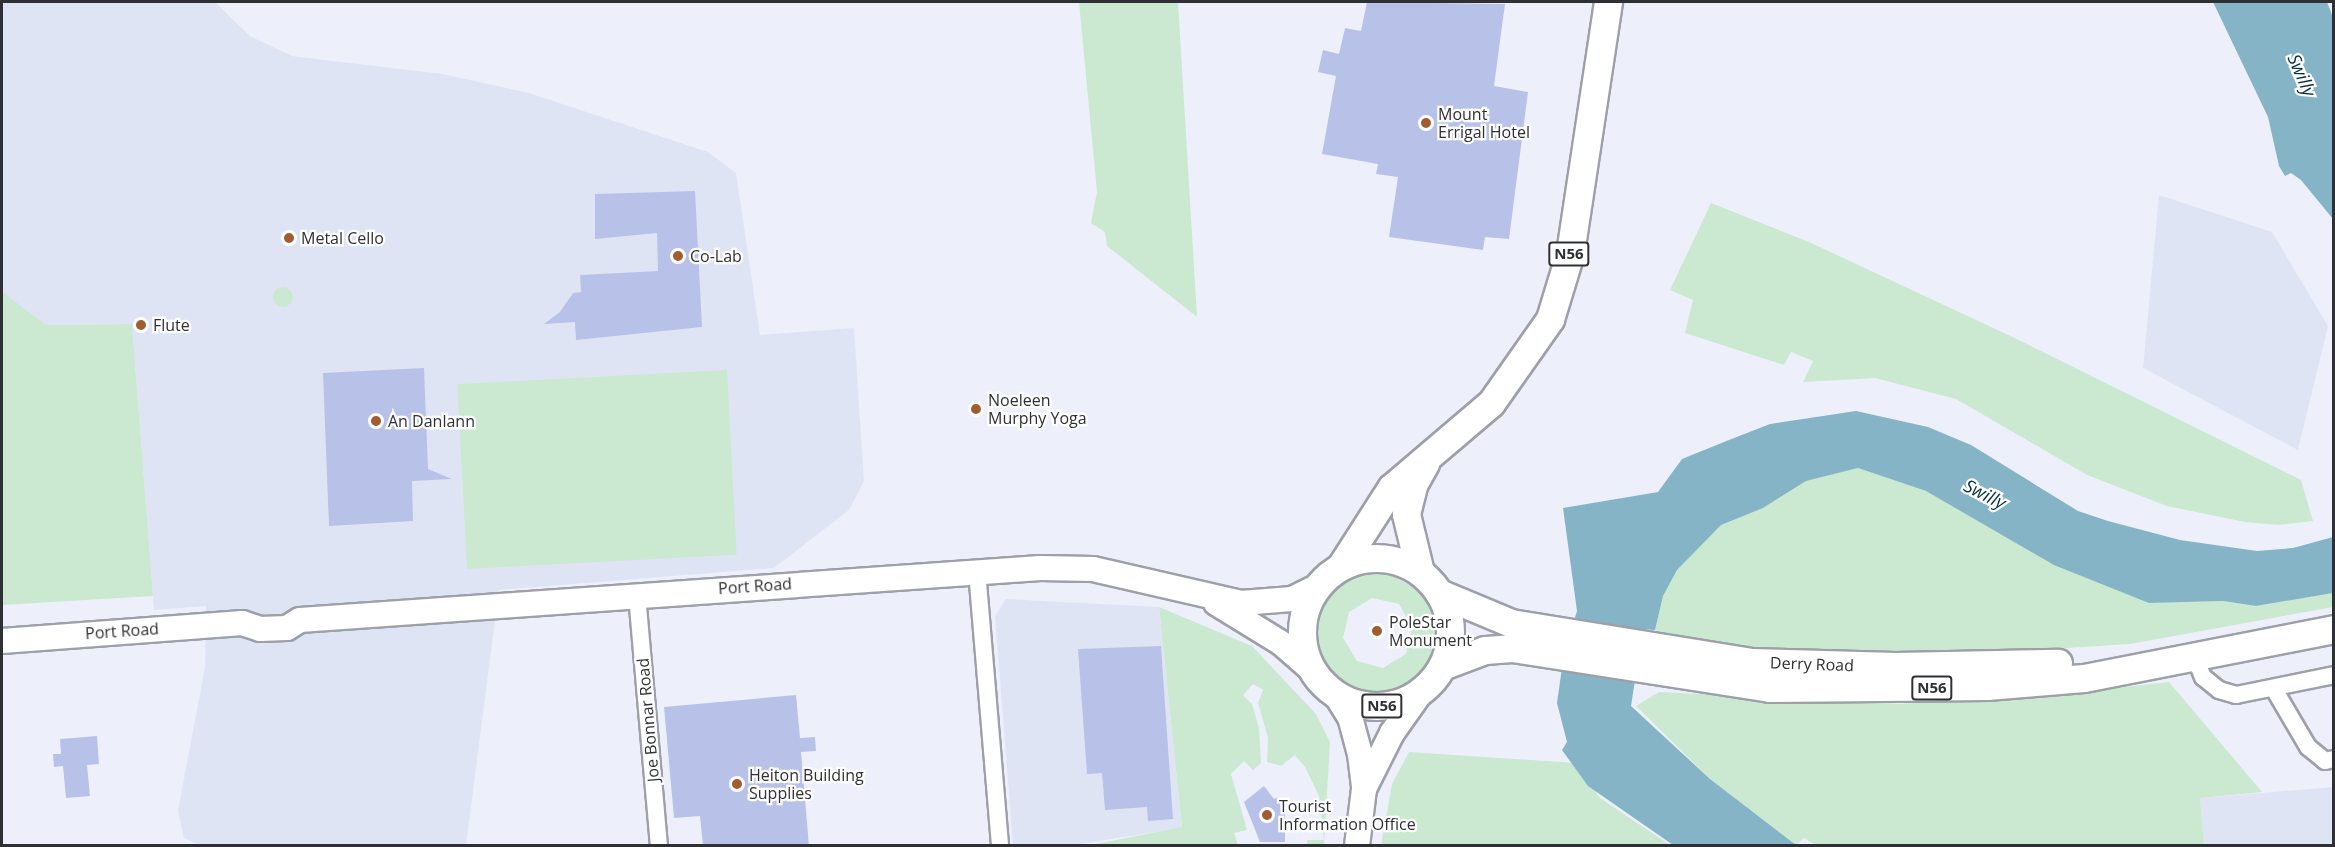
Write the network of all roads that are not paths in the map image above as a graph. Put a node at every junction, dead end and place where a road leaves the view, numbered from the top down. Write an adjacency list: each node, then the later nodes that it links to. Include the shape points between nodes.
1 (1608, 2): 2 (main road, N56, via 1570,253 1558,299 1540,336 1507,385)
2 (1427, 460): 3 (main road, N56, via 1391,488); 5 (main road, N56, via 1413,485 1406,514)
3 (1341, 566): 5 (main road, N56, via 1384,558); 6 (main road, N56)
4 (977, 571): 8 (main road, Port Road); 9 (main road, Port Road, via 1093,568); 23 (street)
5 (1420, 572): 7 (main road, N56)
6 (1317, 587): 9 (main road, via 1272,602); 15 (main road, N56, via 1302,621 1304,652)
7 (1439, 592): 12 (main road, Derry Road / N56); 14 (main road, N56, via 1450,630)
8 (636, 595): 11 (main road, Port Road, via 300,620 286,612 258,614 242,623); 22 (street, Joe Bonnar Road)
9 (1206, 598): 15 (main road, via 1275,639)
10 (2334, 628): 13 (main road, Derry Road / N56)
11 (2, 641)
12 (1554, 643): 13 (main road, Derry Road / N56, via 1672,662 1895,666); 14 (main road, Derry Road / N56, via 1495,648)
13 (2194, 655): 18 (street, via 2203,677 2219,690 2236,695)
14 (1442, 666): 17 (main road, N56)
15 (1310, 668): 19 (main road, N56)
16 (2334, 675): 18 (street)
17 (1424, 688): 19 (main road, N56, via 1402,702 1376,706); 21 (main road, via 1392,733)
18 (2274, 689): 20 (street, via 2308,747 2325,761)
19 (1336, 695): 21 (main road, via 1355,728)
20 (2334, 759)
21 (1364, 789): 24 (main road)
22 (659, 846)
23 (1000, 846)
24 (1357, 846)

